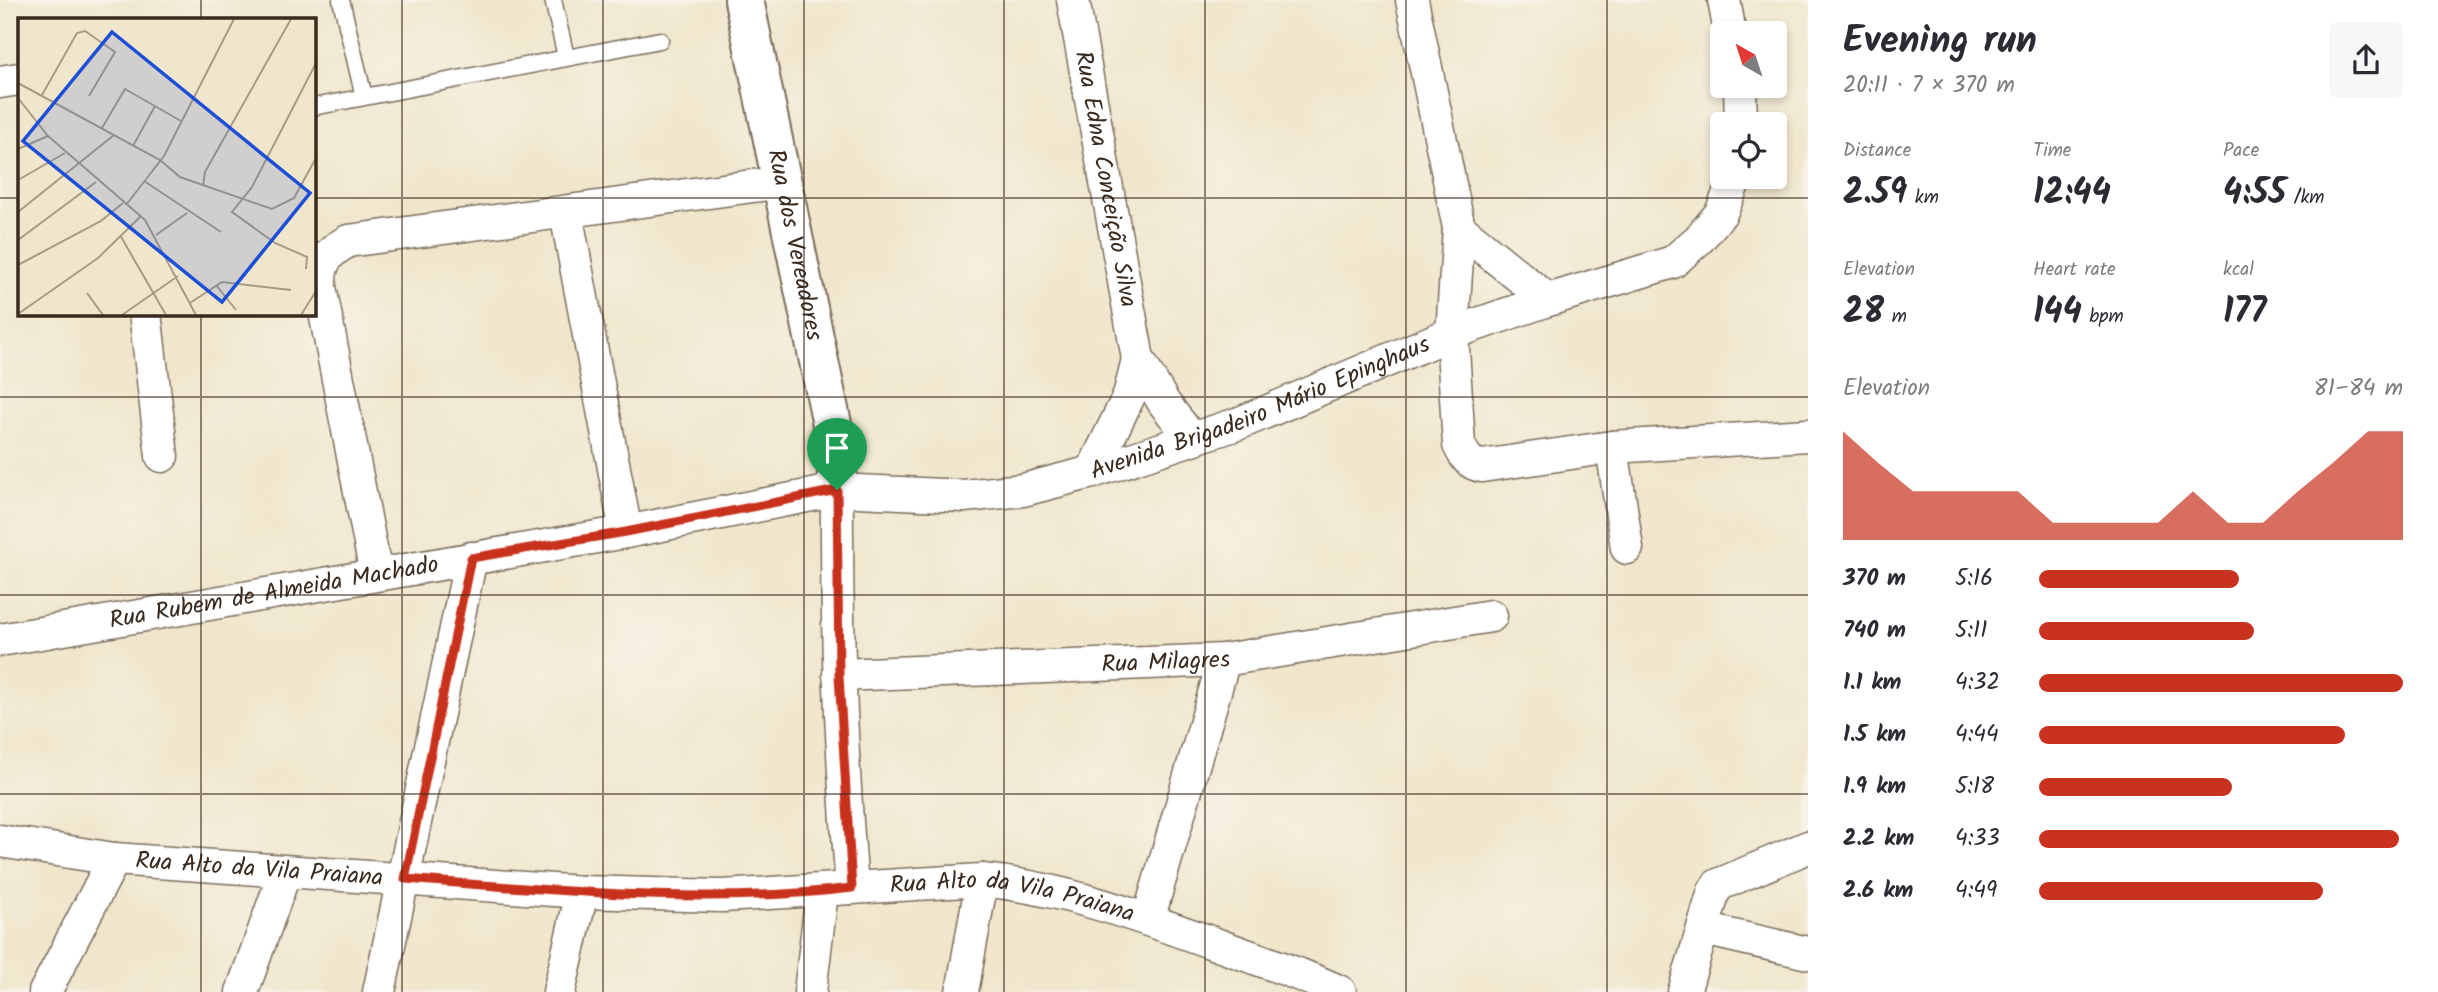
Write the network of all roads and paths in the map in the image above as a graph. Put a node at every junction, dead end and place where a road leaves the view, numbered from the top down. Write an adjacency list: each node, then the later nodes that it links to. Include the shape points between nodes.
1 (341, 0): 10 (lane)
2 (553, 0): 7 (lane)
3 (744, 0): 12 (street, Rua dos Vereadores)
4 (1073, 0): 19 (street, Rua Edna Conceição Silva)
5 (1412, 0): 15 (street)
6 (660, 40): 7 (lane)
7 (566, 57): 10 (lane)
8 (18, 79): 9 (street)
9 (0, 82)
10 (364, 97): 11 (lane)
11 (315, 107)
12 (782, 182): 14 (street); 25 (street, Rua dos Vereadores, via 837,448)
13 (1731, 189): 16 (street, Avenida Brigadeiro Mário Epinghaus, via 1721,213 1673,262)
14 (566, 213): 26 (street); 29 (street, via 348,241 329,252 320,268)
15 (1459, 228): 16 (street); 18 (street)
16 (1548, 300): 18 (street, Avenida Brigadeiro Mário Epinghaus)
17 (145, 315): 23 (street)
18 (1452, 333): 21 (street, Avenida Brigadeiro Mário Epinghaus); 22 (street, via 1460,445 1472,464)
19 (1138, 359): 21 (street, Rua Edna Conceição Silva); 24 (street, Rua Edna Conceição Silva, via 1129,396)
20 (1808, 435): 22 (street)
21 (1193, 440): 24 (street, Avenida Brigadeiro Mário Epinghaus)
22 (1612, 447): 27 (street)
23 (162, 456)
24 (1092, 472): 25 (street, Avenida Brigadeiro Mário Epinghaus, via 1023,490 964,496)
25 (837, 490): 26 (street, Rua Rubem de Almeida Machado); 33 (street)
26 (626, 532): 28 (street, Rua Rubem de Almeida Machado)
27 (1627, 548)
28 (471, 558): 29 (street, Rua Rubem de Almeida Machado); 38 (street)
29 (376, 574): 31 (street, Rua Rubem de Almeida Machado)
30 (1491, 616): 32 (street, Rua Milagres)
31 (0, 640)
32 (1224, 660): 33 (street, Rua Milagres); 42 (street)
33 (839, 676): 40 (street)
34 (0, 841): 36 (street, Rua Alto da Vila Praiana)
35 (1808, 847): 43 (street, via 1723,882 1714,891)
36 (114, 859): 37 (street, Rua Alto da Vila Praiana); 45 (street)
37 (285, 872): 38 (street, Rua Alto da Vila Praiana); 46 (street)
38 (405, 879): 41 (street, Rua Alto da Vila Praiana); 47 (street)
39 (982, 880): 40 (street, Rua Alto da Vila Praiana); 42 (street, Rua Alto da Vila Praiana, via 1085,898); 50 (street)
40 (837, 890): 41 (street, Rua Alto da Vila Praiana, via 722,896); 49 (street)
41 (582, 892): 48 (street)
42 (1147, 920): 51 (street, Rua Alto da Vila Praiana)
43 (1703, 929): 44 (street); 52 (street)
44 (1808, 953)
45 (45, 992)
46 (242, 992)
47 (379, 992)
48 (559, 992)
49 (810, 992)
50 (962, 992)
51 (1340, 992)
52 (1684, 992)

